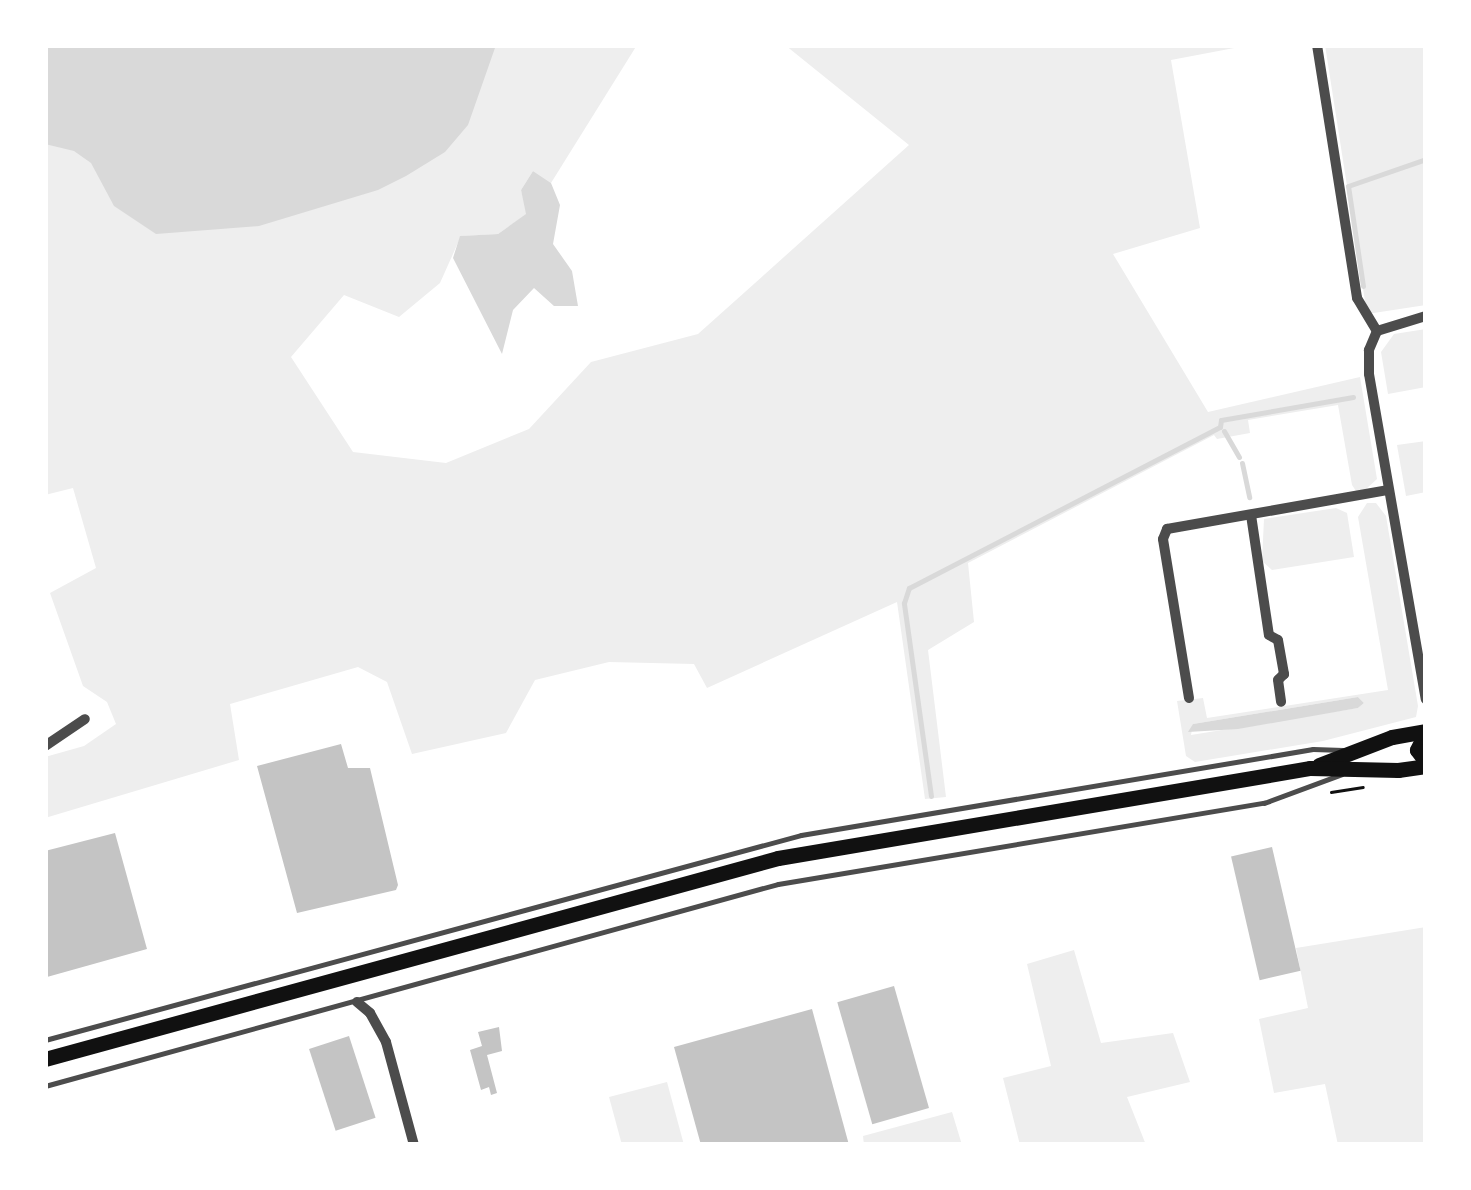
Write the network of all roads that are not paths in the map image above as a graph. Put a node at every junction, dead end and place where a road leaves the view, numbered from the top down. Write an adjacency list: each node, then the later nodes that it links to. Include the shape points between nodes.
1 (1316, 45): 3 (street, via 1356,298)
2 (1426, 316): 3 (street)
3 (1377, 331): 4 (street, via 1370,374)
4 (1389, 490): 5 (street); 7 (street)
5 (1251, 515): 6 (street, via 1167,529 1163,539); 8 (street, via 1269,635 1278,640 1284,674 1278,680)
6 (1190, 698)
7 (1426, 699)
8 (1281, 702)
9 (85, 719): 11 (street)
10 (1426, 732): 12 (main road); 13 (main road, via 1417,744)
11 (45, 746)
12 (1350, 752): 14 (main road); 17 (lane, via 1313,749 801,835)
13 (1426, 764): 15 (main road)
14 (1310, 768): 15 (main road); 18 (main road, via 778,858)
15 (1348, 770): 16 (lane, via 1264,803 778,884)
16 (357, 1002): 19 (lane); 20 (street, via 386,1042)
17 (45, 1040)
18 (45, 1059)
19 (45, 1086)
20 (414, 1145)

